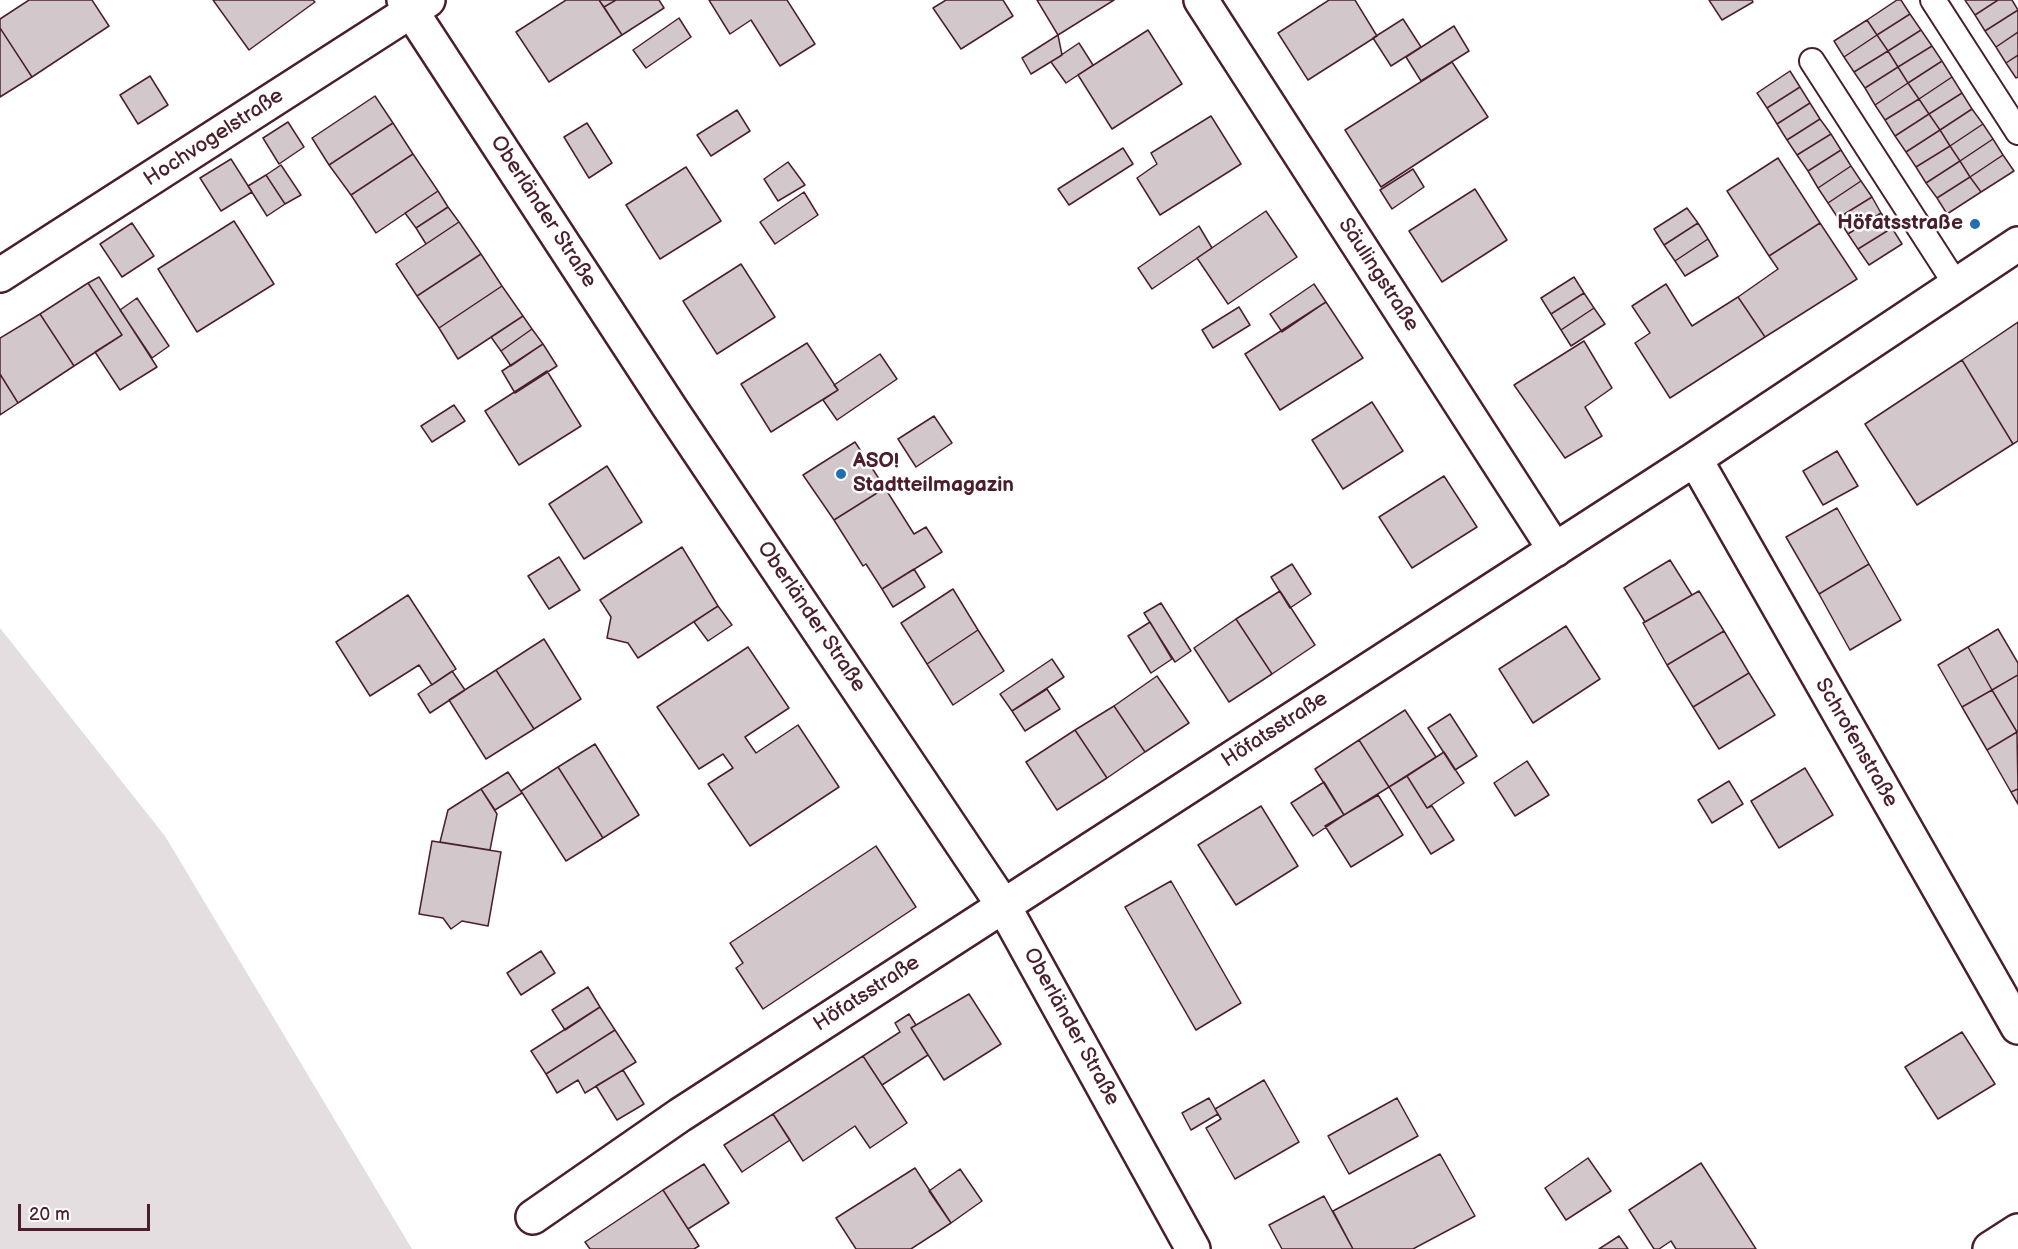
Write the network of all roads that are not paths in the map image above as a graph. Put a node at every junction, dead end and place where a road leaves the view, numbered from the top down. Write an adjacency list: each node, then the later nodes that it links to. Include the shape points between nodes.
1 (1201, 0): 10 (street, Säulingstraße)
2 (1933, 0): 5 (lane)
3 (415, 4): 7 (street, Hochvogelstraße); 11 (street, Oberländer Straße, via 670,408)
4 (1812, 61): 8 (lane)
5 (2018, 132)
6 (2018, 244): 8 (street, Höfatsstraße)
7 (0, 275)
8 (1957, 286): 9 (street, Höfatsstraße)
9 (1695, 459): 10 (street, Höfatsstraße); 12 (street, Schrofenstraße)
10 (1555, 550): 11 (street, Höfatsstraße)
11 (1003, 905): 13 (street, Höfatsstraße, via 680,1115); 15 (street, Oberländer Straße)
12 (2018, 1027)
13 (533, 1217)
14 (2018, 1232): 16 (street)
15 (1193, 1249)
16 (1990, 1249)

